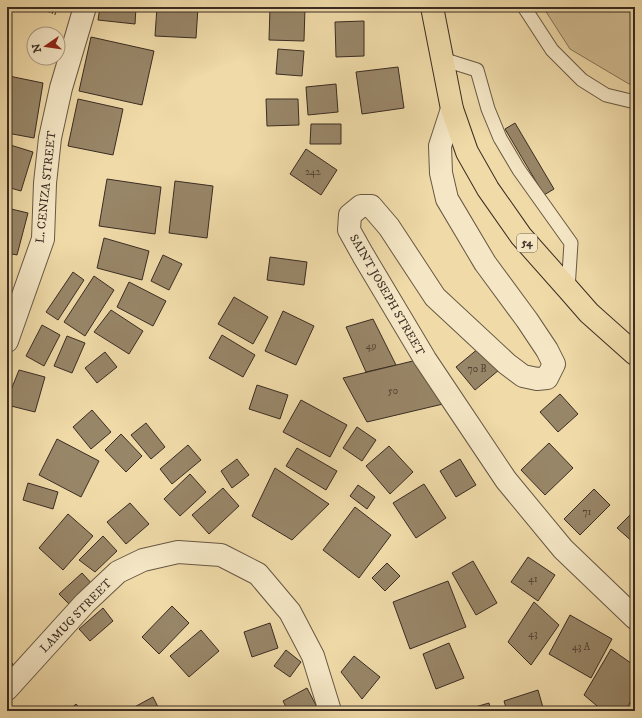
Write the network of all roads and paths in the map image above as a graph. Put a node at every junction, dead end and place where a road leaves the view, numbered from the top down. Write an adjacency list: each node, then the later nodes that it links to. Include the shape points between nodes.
1 (38, 7): 5 (path)
2 (85, 7): 10 (street, L. CENIZA STREET, via 61,88 50,138 43,239)
3 (432, 7): 6 (highway, 54)
4 (524, 7): 7 (lane, via 552,50 582,80 606,95)
5 (55, 13)
6 (442, 59): 8 (highway, 54); 9 (lane, via 477,70 488,109 500,138 519,170 571,243)
7 (635, 102)
8 (452, 109): 9 (highway, 54, via 467,152 488,189 520,236); 12 (street, SAINT JOSEPH STREET, via 440,146 441,173 447,199 484,264 547,350 554,364 547,378 523,376 435,297 389,227 371,206 361,206 350,215 349,230 425,359 506,480 563,549)
9 (568, 289): 11 (highway, 54, via 588,312)
10 (7, 341)
11 (635, 354)
12 (635, 618)
13 (7, 689): 15 (street, LAMUG STREET, via 85,603 118,572 143,560 178,552 221,555 258,574 290,612 313,656)
14 (635, 706): 16 (path)
15 (330, 711)
16 (632, 711)

